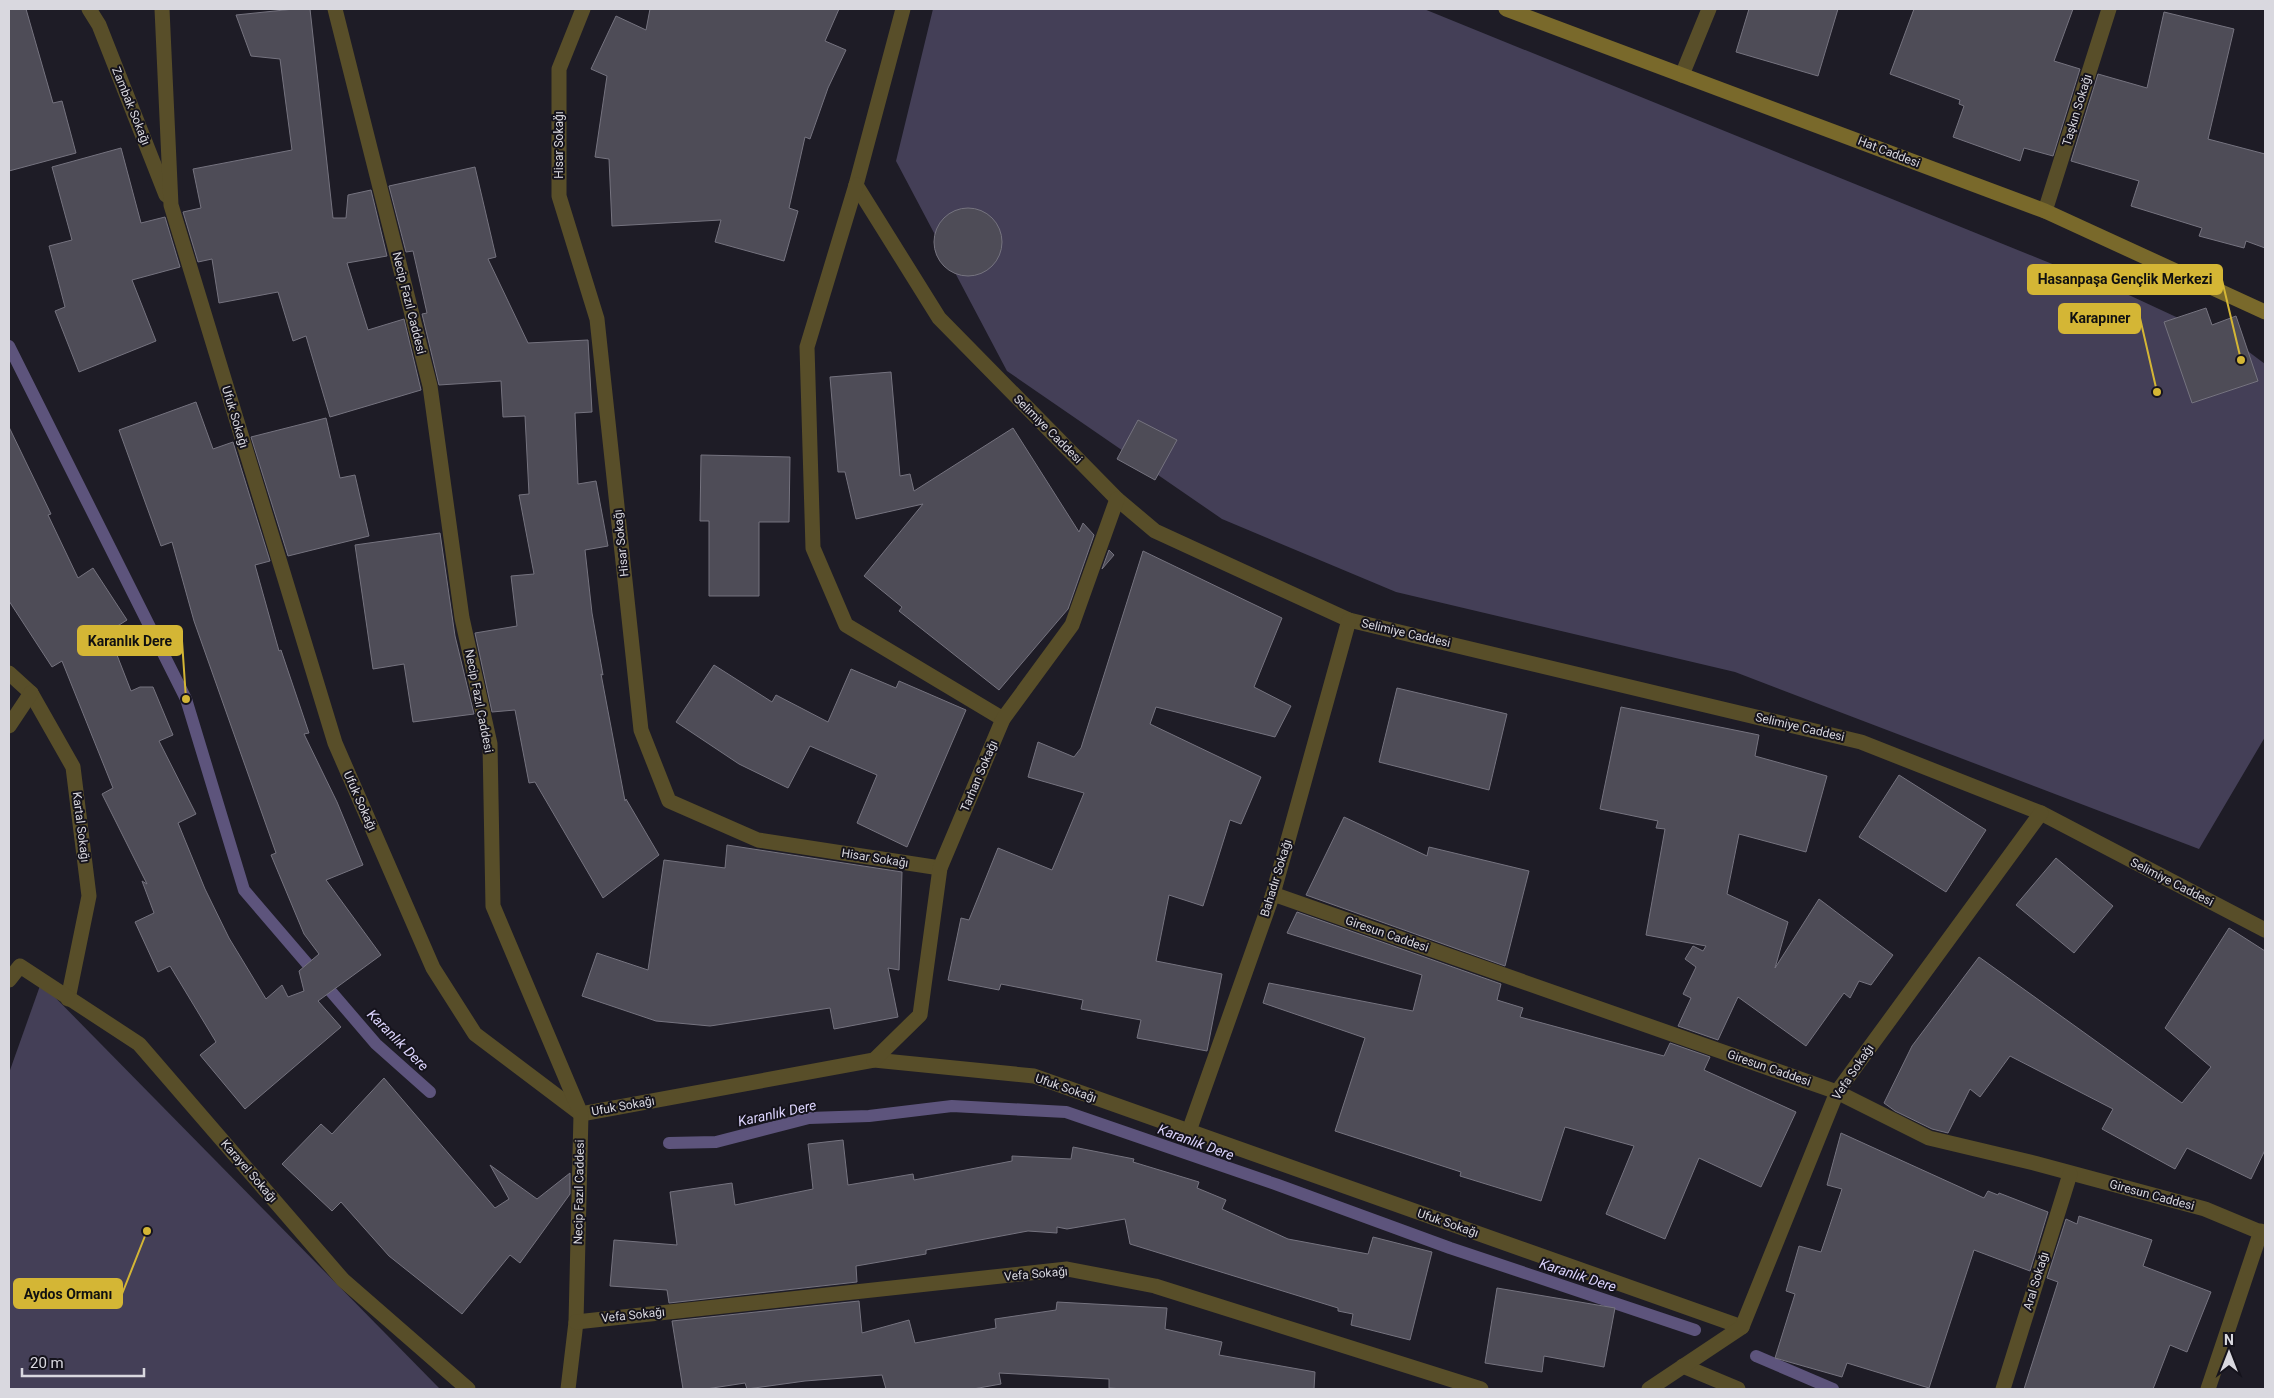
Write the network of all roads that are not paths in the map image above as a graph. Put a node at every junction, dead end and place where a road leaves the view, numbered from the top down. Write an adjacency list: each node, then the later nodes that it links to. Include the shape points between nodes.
1 (89, 9): 11 (street, Zambak Sokağı, via 99,25)
2 (162, 9): 11 (street, Ufuk Sokağı)
3 (335, 9): 28 (street, Necip Fazıl Caddesi, via 430,386 462,618 490,744 493,906)
4 (583, 9): 21 (street, Hisar Sokağı, via 558,70 558,196 597,319 641,730 669,801 758,840)
5 (902, 9): 10 (street)
6 (1506, 9): 9 (street, Hat Caddesi)
7 (1709, 9): 9 (street)
8 (2109, 9): 12 (street, Taşkın Sokağı)
9 (1682, 75): 12 (street, Hat Caddesi)
10 (856, 185): 14 (street, Selimiye Caddesi, via 939,318); 18 (street, via 807,347 813,548 846,625)
11 (171, 205): 28 (street, Ufuk Sokağı, via 335,744 433,968 475,1034)
12 (2045, 211): 13 (street, Hat Caddesi)
13 (2265, 312)
14 (1117, 499): 15 (street, Selimiye Caddesi, via 1155,532); 18 (street, Tarhan Sokağı, via 1072,624)
15 (1349, 620): 20 (street, Selimiye Caddesi, via 1862,742); 22 (street, Bahadır Sokağı)
16 (9, 674): 17 (street, Kartal Sokağı)
17 (31, 693): 19 (street); 25 (street, Kartal Sokağı, via 73,766 89,896)
18 (1003, 719): 21 (street, Tarhan Sokağı)
19 (9, 726)
20 (2041, 813): 23 (street, Selimiye Caddesi); 27 (street, Vefa Sokağı)
21 (940, 868): 26 (street, Tarhan Sokağı, via 920,1014)
22 (1273, 894): 27 (street, Giresun Caddesi); 29 (street, Bahadır Sokağı)
23 (2265, 930)
24 (9, 980): 25 (street, Karayel Sokağı, via 20,966)
25 (68, 999): 35 (street, Karayel Sokağı, via 139,1044 343,1280)
26 (874, 1060): 28 (street, Ufuk Sokağı); 29 (street, Ufuk Sokağı, via 1034,1076)
27 (1837, 1092): 30 (street, Giresun Caddesi, via 1929,1138); 33 (street, Vefa Sokağı)
28 (581, 1114): 32 (street, Necip Fazıl Caddesi)
29 (1189, 1131): 33 (street, Ufuk Sokağı)
30 (2070, 1174): 31 (street, Giresun Caddesi, via 2206,1209); 40 (street, Aral Sokağı)
31 (2263, 1232): 41 (street)
32 (576, 1322): 36 (street, Necip Fazıl Caddesi); 37 (street, Vefa Sokağı, via 1067,1269 1155,1286)
33 (1742, 1327): 34 (street)
34 (1683, 1366): 38 (street); 39 (street)
35 (468, 1389)
36 (568, 1389)
37 (1481, 1389)
38 (1648, 1389)
39 (1738, 1389)
40 (2003, 1389)
41 (2208, 1389)

